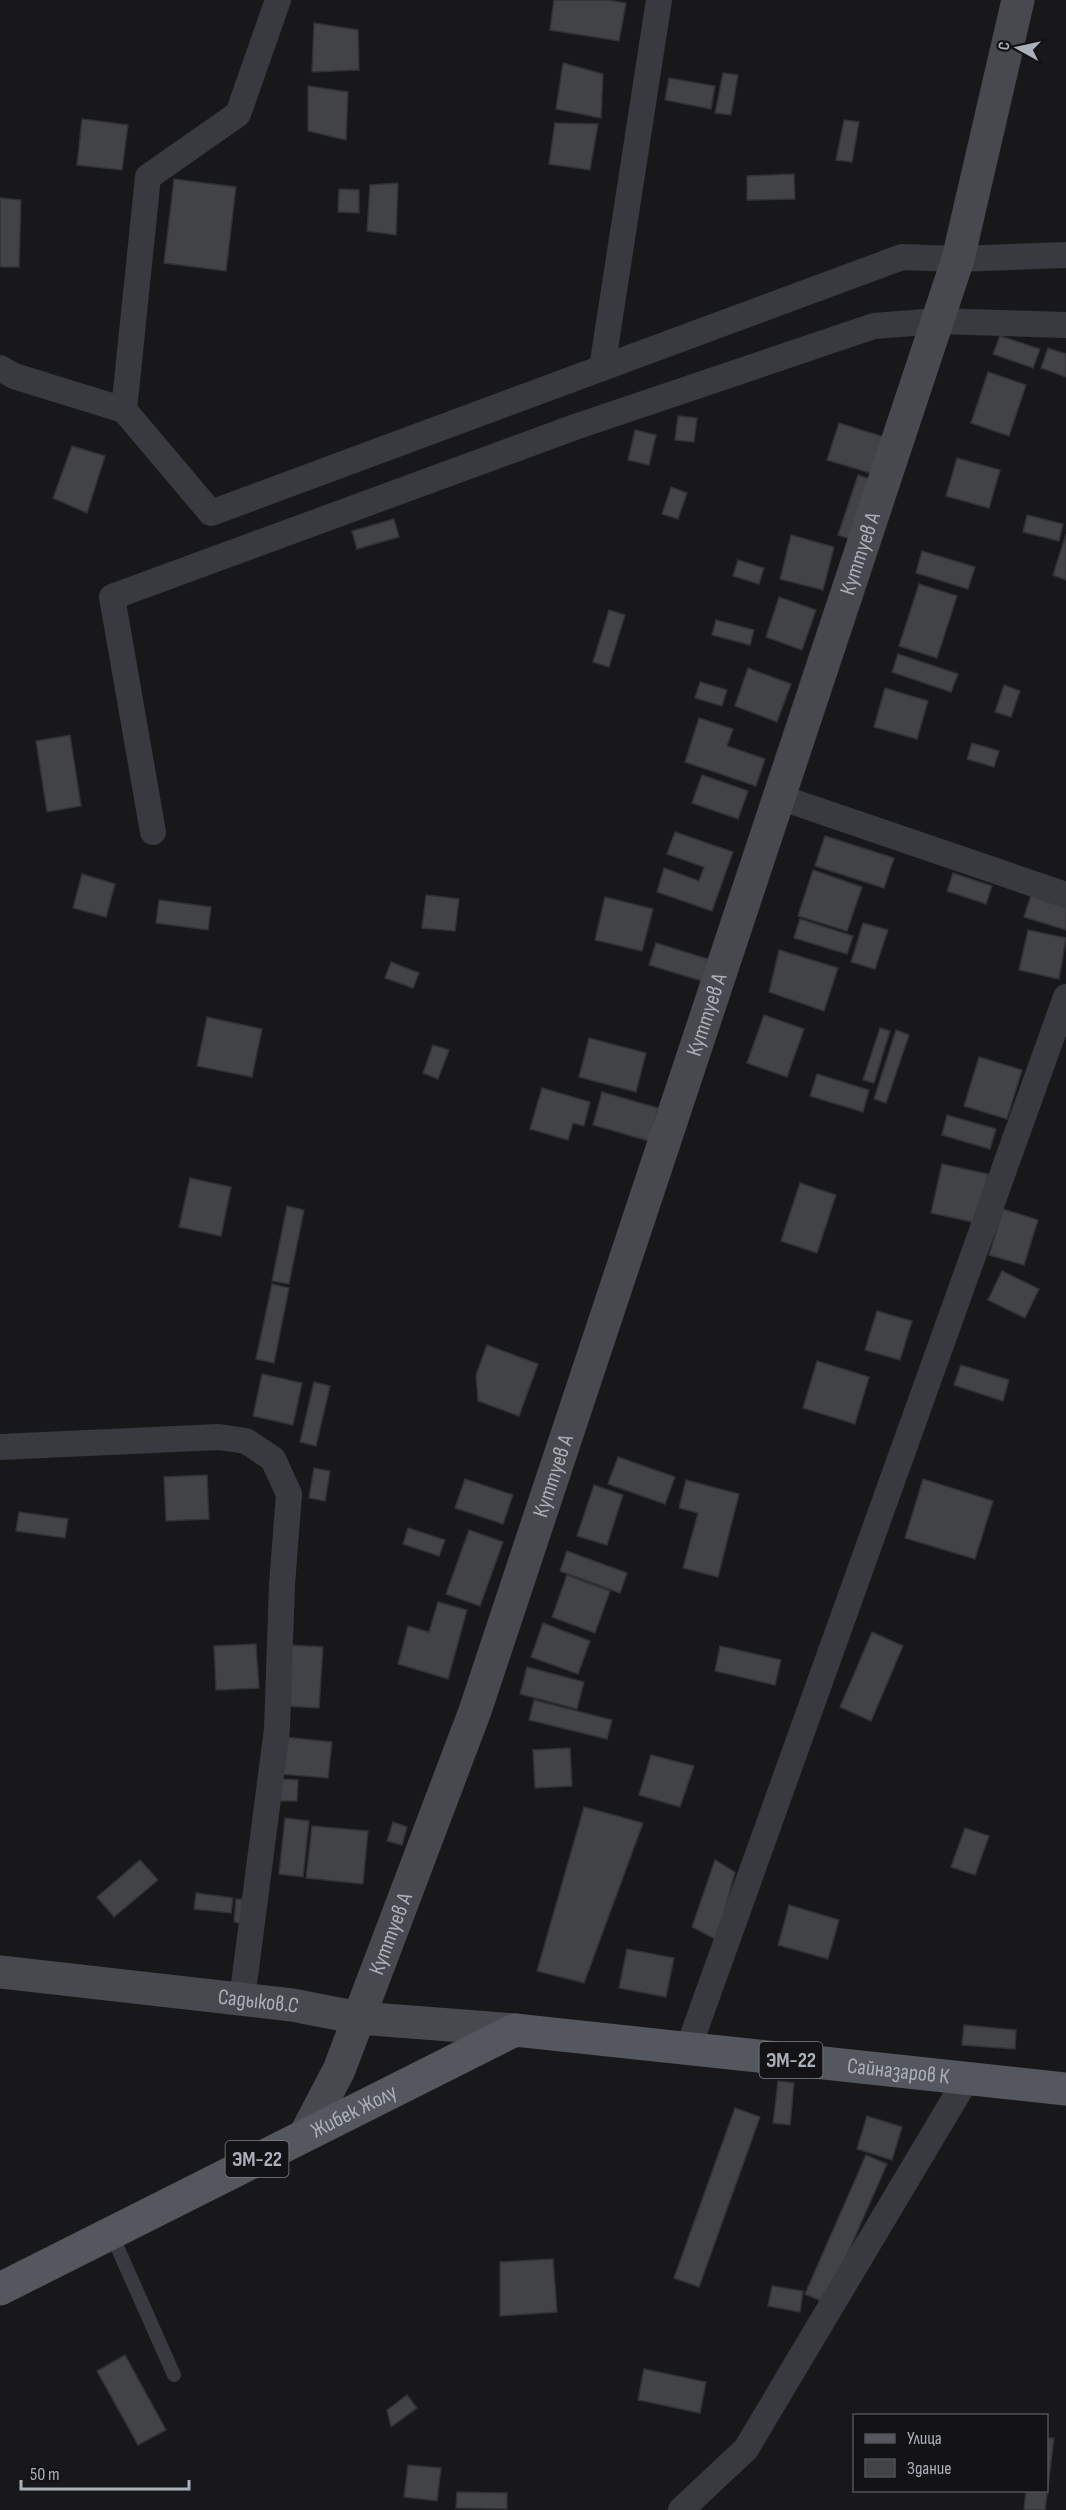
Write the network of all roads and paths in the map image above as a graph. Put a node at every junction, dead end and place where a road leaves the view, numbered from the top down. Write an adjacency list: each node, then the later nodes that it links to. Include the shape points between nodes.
1 (278, 0): 10 (street, via 238,114 148,177)
2 (658, 0): 9 (street)
3 (1018, 0): 5 (street, Куттуев А)
4 (1066, 255): 5 (street)
5 (958, 259): 6 (street, Куттуев А); 9 (street, via 902,257)
6 (938, 321): 7 (street); 11 (street, Куттуев А); 12 (street, via 874,326 575,427 112,597)
7 (1066, 325)
8 (0, 368): 10 (street, via 14,376)
9 (602, 368): 10 (street, via 211,513)
10 (124, 410)
11 (779, 797): 13 (street); 18 (street, Куттуев А, via 475,1711)
12 (153, 832)
13 (1066, 895)
14 (1066, 997): 20 (street)
15 (0, 1447): 17 (street, via 219,1437 246,1441 273,1459 289,1494 277,1729)
16 (0, 1972): 17 (street, Садыков.С)
17 (239, 1999): 18 (street, Садыков.С)
18 (359, 2018): 19 (street, Садыков.С); 23 (street, Куттуев А, via 339,2070)
19 (515, 2030): 20 (main road, Сайназаров К / ЭМ-22); 23 (main road, Жибек Жолу / ЭМ-22)
20 (688, 2049): 21 (main road, Сайназаров К / ЭМ-22)
21 (967, 2078): 22 (main road, Сайназаров К / ЭМ-22); 27 (street, via 746,2450)
22 (1066, 2089)
23 (305, 2135): 24 (main road, Жибек Жолу / ЭМ-22)
24 (111, 2233): 25 (main road, Жибек Жолу / ЭМ-22); 26 (lane)
25 (0, 2289)
26 (174, 2375)
27 (681, 2510)

